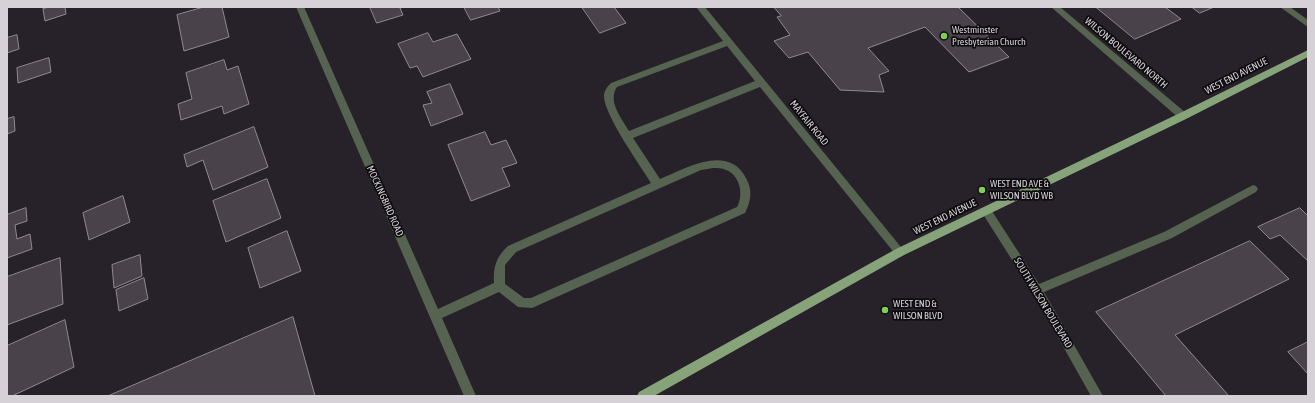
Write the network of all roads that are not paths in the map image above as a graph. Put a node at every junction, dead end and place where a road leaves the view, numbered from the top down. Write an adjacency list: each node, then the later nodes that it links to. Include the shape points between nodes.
1 (300, 7): 17 (street, MOCKINGBIRD ROAD)
2 (700, 7): 6 (street, MAYFAIR ROAD)
3 (1055, 7): 9 (street, WILSON BOULEVARD NORTH)
4 (1284, 7): 5 (street)
5 (1308, 24)
6 (729, 42): 8 (street, MAYFAIR ROAD); 10 (street, via 610,88 607,94 608,101)
7 (1308, 53): 9 (main road, WEST END AVENUE)
8 (762, 82): 10 (street); 14 (street, MAYFAIR ROAD)
9 (1183, 116): 13 (main road, WEST END AVENUE)
10 (627, 136): 11 (street)
11 (658, 185): 15 (street, via 512,249 502,257 499,266); 15 (street, via 700,166 726,165 734,170 746,187 746,203 741,210 532,303 522,303)
12 (1253, 189): 16 (street, via 1168,235)
13 (986, 211): 14 (main road, WEST END AVENUE); 16 (street, SOUTH WILSON BOULEVARD)
14 (900, 252): 18 (main road, WEST END AVENUE)
15 (500, 286): 17 (street)
16 (1037, 290): 20 (street, SOUTH WILSON BOULEVARD)
17 (435, 316): 19 (street, MOCKINGBIRD ROAD)
18 (646, 395)
19 (470, 396)
20 (1097, 396)

